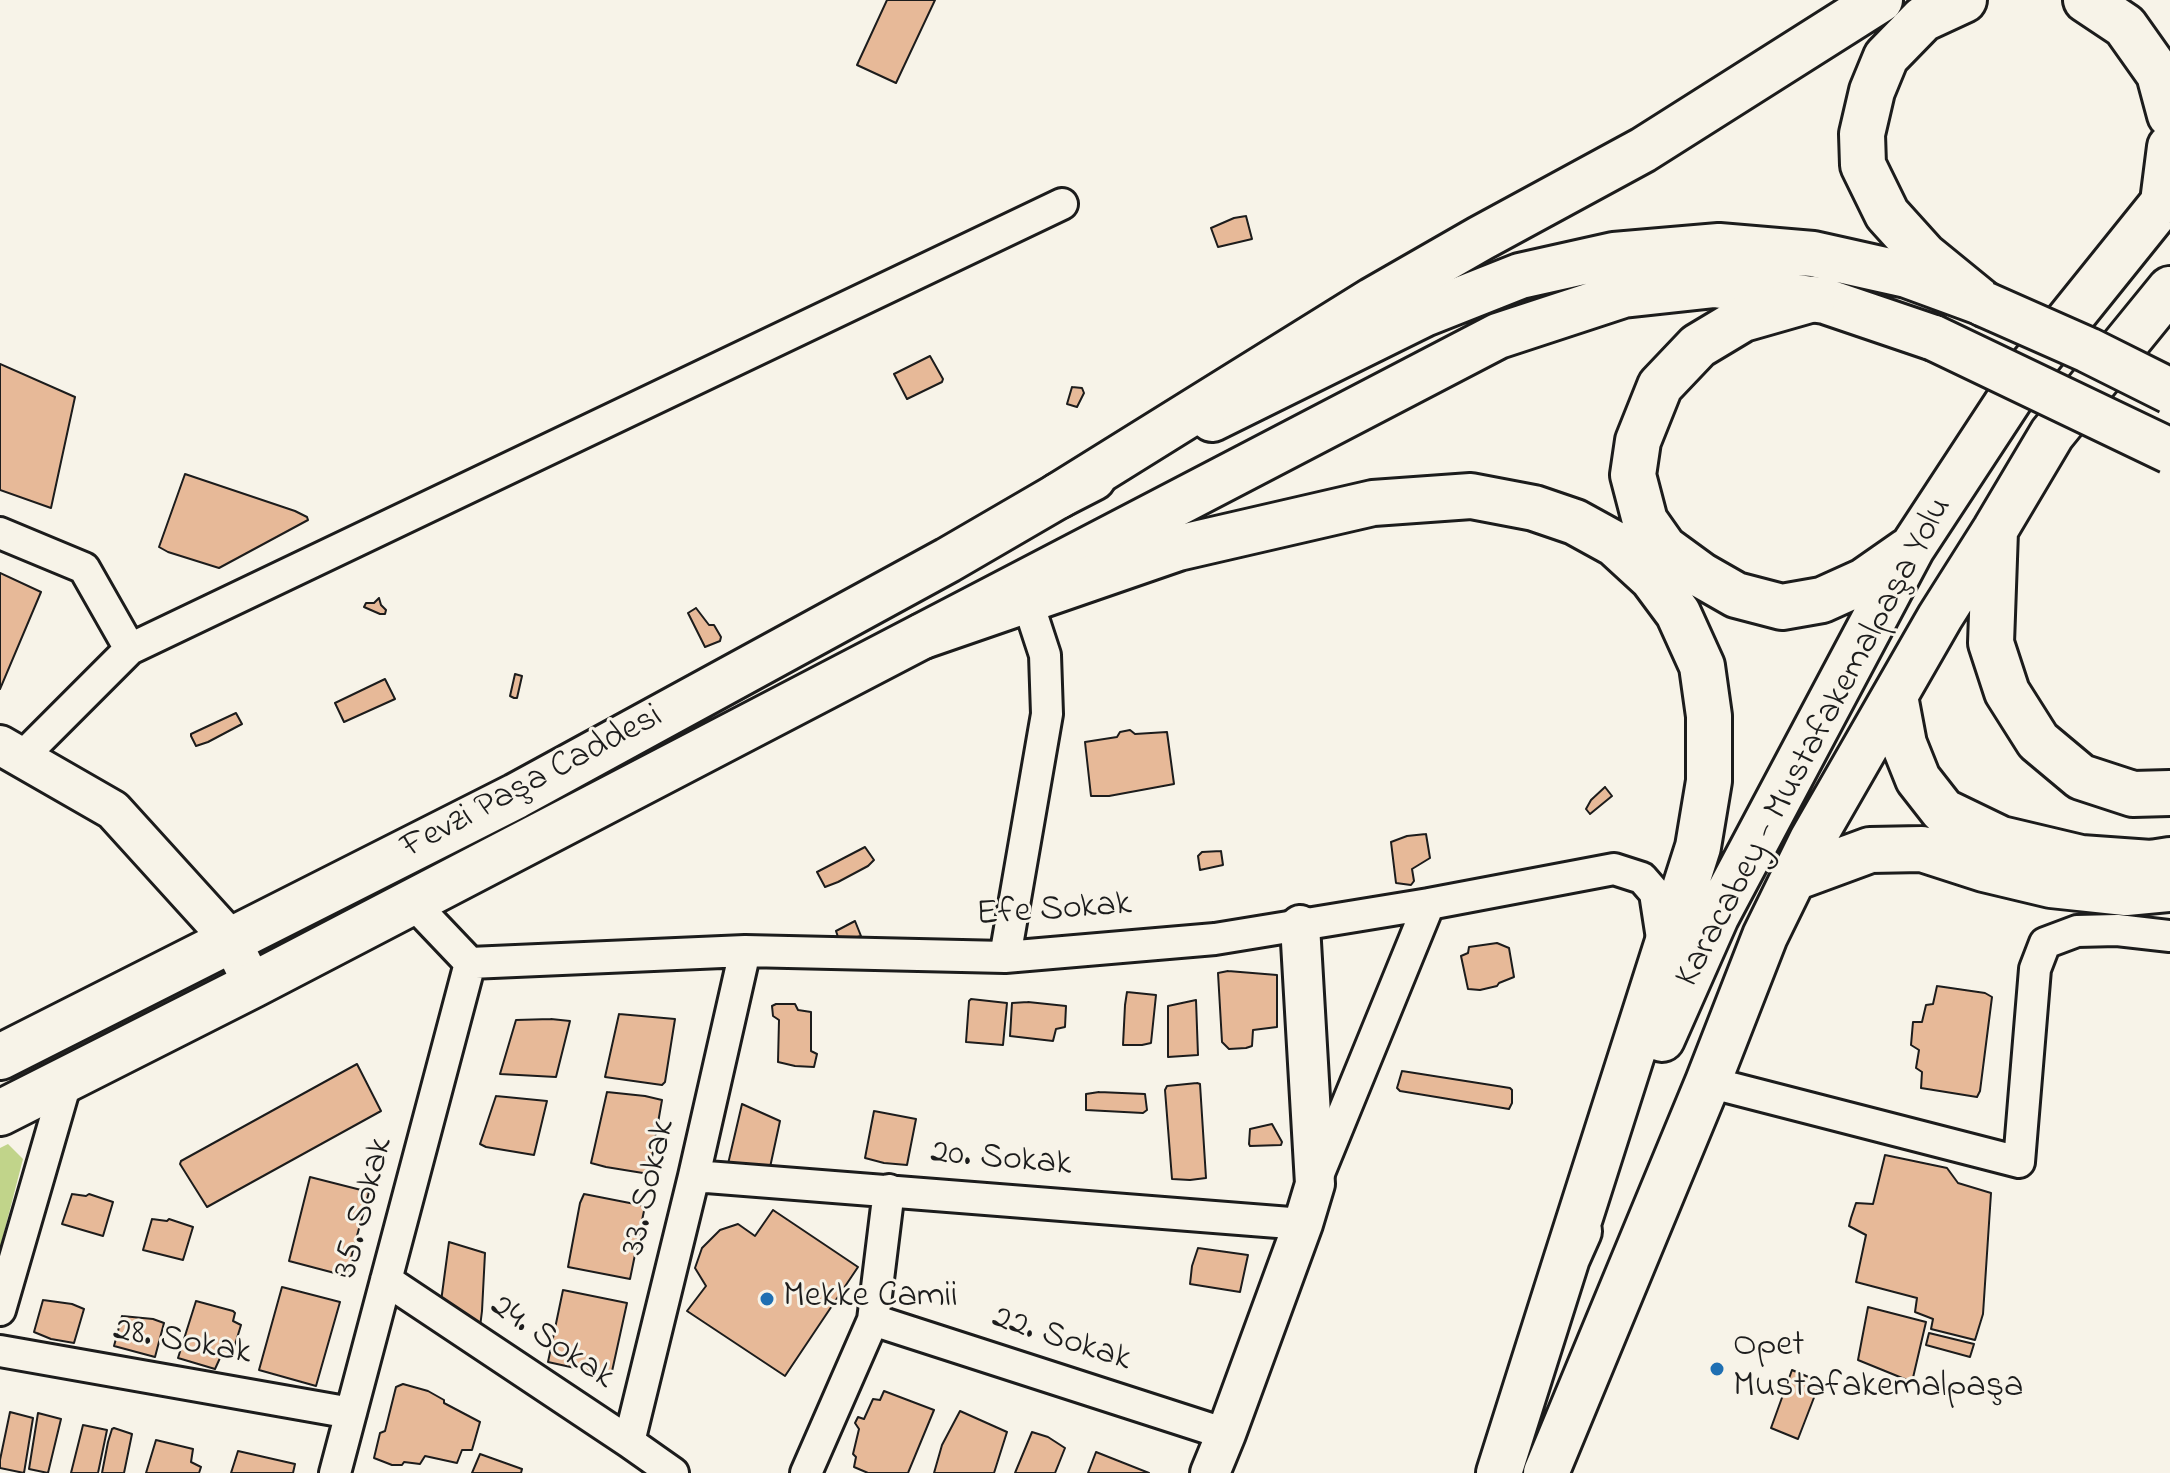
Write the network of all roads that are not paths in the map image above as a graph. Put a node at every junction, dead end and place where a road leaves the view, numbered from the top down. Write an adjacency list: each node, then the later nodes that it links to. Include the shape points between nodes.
1 (1880, 0): 13 (main road, via 1643,150 1373,300)
2 (1964, 0): 10 (main road, via 1923,19 1886,57 1862,134 1863,165 1887,214 1924,255)
3 (2086, 0): 4 (main road, via 2134,38 2159,74)
4 (2170, 115)
5 (2170, 147): 6 (main road)
6 (2167, 198): 16 (main road, Karacabey - Mustafakemalpaşa Yolu, via 2030,368)
7 (1062, 204): 18 (street)
8 (2170, 289): 14 (main road, Karacabey - Mustafakemalpaşa Yolu, via 2052,434)
9 (1813, 299): 12 (main road, bridge, via 1934,338); 16 (main road, via 1743,319 1698,346 1660,386 1638,441 1633,475 1645,521 1664,548 1701,575 1736,595 1782,607 1822,600 1864,581); 17 (main road, via 1715,285 1623,295 1498,336)
10 (1984, 304): 11 (main road, bridge); 13 (main road, via 1907,275 1813,254 1719,246 1614,255 1520,276 1424,314)
11 (2170, 391)
12 (2170, 451)
13 (1058, 496): 29 (main road, Fevzi Paşa Caddesi, via 516,796)
14 (1995, 530): 19 (main road, Karacabey - Mustafakemalpaşa Yolu); 21 (main road, via 1991,643 2007,692 2038,741 2081,777 2133,794)
15 (0, 533): 18 (street, via 84,568)
16 (1912, 548): 43 (main road, Karacabey - Mustafakemalpaşa Yolu, via 1716,917)
17 (1023, 593): 25 (main road, Fevzi Paşa Caddesi, via 923,636); 31 (main road, via 1178,548 1373,503 1471,496 1534,508 1615,544 1652,578 1678,613 1702,666 1709,716 1709,781 1698,847); 32 (street, via 1045,655 1047,714)
18 (130, 649): 20 (street)
19 (1895, 696): 22 (main road, via 1904,744 1918,779 1943,811 2001,839 2081,858); 23 (main road, Karacabey - Mustafakemalpaşa Yolu)
20 (11, 751): 29 (street, via 113,810)
21 (2170, 793)
22 (2170, 860)
23 (1794, 878): 24 (main road, via 1870,850 1922,849 2051,885 2126,893); 37 (main road, Karacabey - Mustafakemalpaşa Yolu, via 1765,936)
24 (2170, 889)
25 (411, 901): 33 (street); 34 (main road, Fevzi Paşa Caddesi)
26 (1429, 904): 27 (street, Efe Sokak); 31 (street, Efe Sokak, via 1614,869 1642,878 1655,893); 40 (street)
27 (1300, 925): 32 (street, Efe Sokak, via 1215,939); 40 (street)
28 (2170, 936): 37 (street, via 2077,931 2045,943 2035,969 2019,1162)
29 (231, 940): 34 (street); 35 (main road, Fevzi Paşa Caddesi)
30 (745, 951): 32 (street, Efe Sokak); 33 (street, Efe Sokak); 39 (street, 33. Sokak)
31 (1664, 952): 43 (main road)
32 (1005, 957)
33 (470, 963): 44 (street, 35. Sokak)
34 (253, 985): 36 (main road, Fevzi Paşa Caddesi)
35 (0, 1057)
36 (67, 1079): 38 (main road, Fevzi Paşa Caddesi); 45 (street)
37 (1708, 1082): 56 (main road, Karacabey - Mustafakemalpaşa Yolu)
38 (0, 1113)
39 (694, 1176): 41 (street, 20. Sokak); 50 (street, 33. Sokak)
40 (1315, 1184): 42 (street)
41 (889, 1190): 42 (street, 20. Sokak); 46 (street)
42 (1303, 1224): 49 (street)
43 (1567, 1258): 55 (main road, Karacabey - Mustafakemalpaşa Yolu)
44 (386, 1280): 48 (street, 35. Sokak); 50 (street, 24. Sokak)
45 (1, 1299)
46 (873, 1320): 49 (street, 22. Sokak); 53 (street)
47 (0, 1351): 48 (street, 28. Sokak)
48 (351, 1413): 51 (street, 35. Sokak)
49 (1226, 1434): 54 (street)
50 (629, 1442): 52 (street, 24. Sokak)
51 (335, 1473)
52 (673, 1473)
53 (806, 1473)
54 (1210, 1473)
55 (1499, 1473)
56 (1546, 1473)

